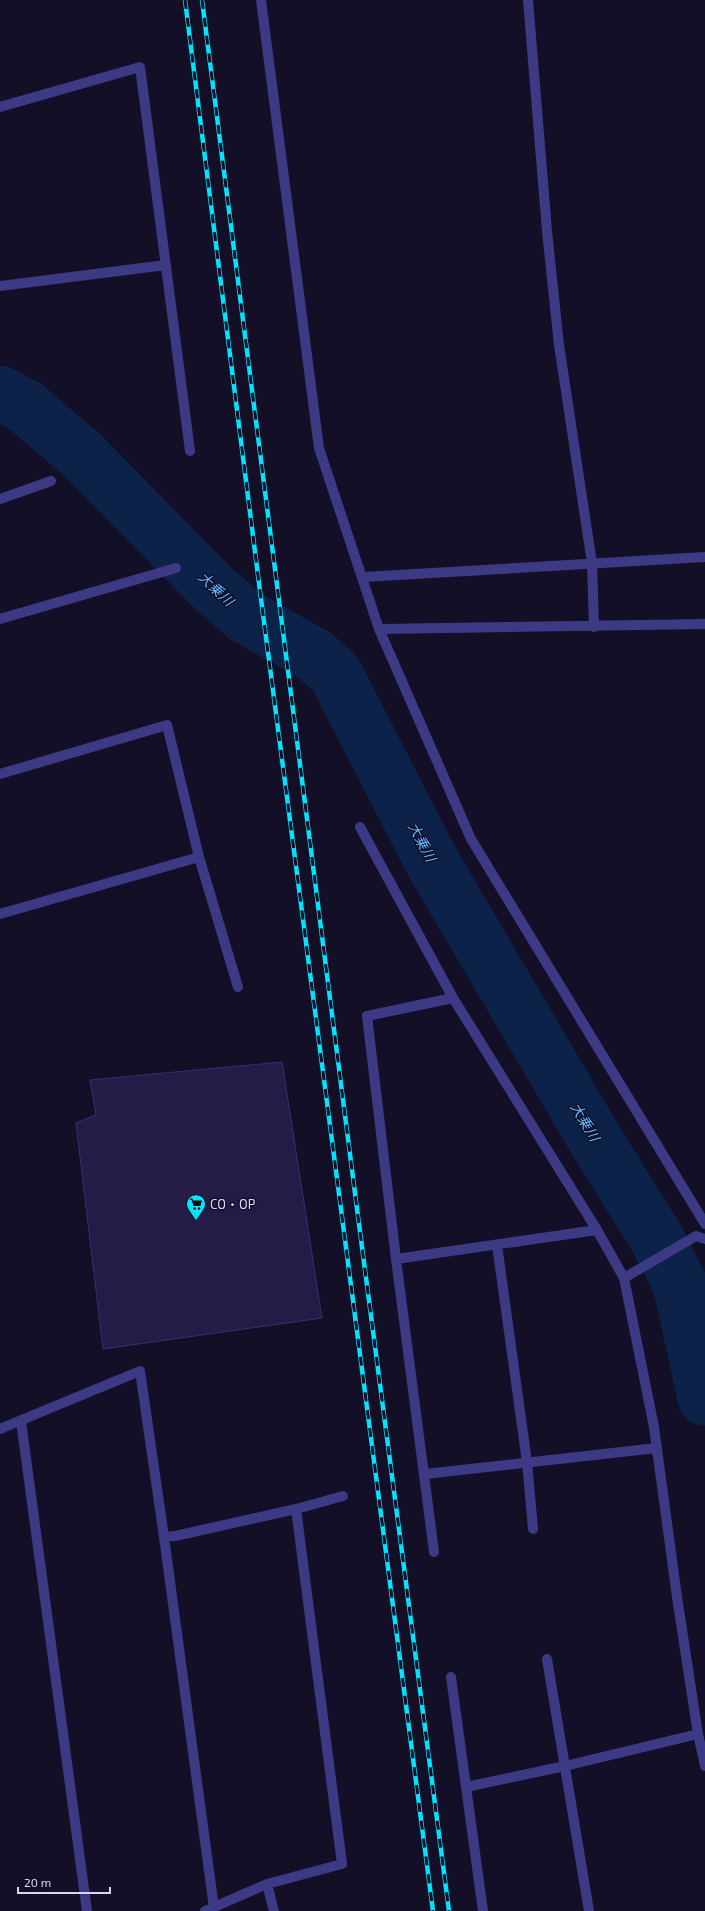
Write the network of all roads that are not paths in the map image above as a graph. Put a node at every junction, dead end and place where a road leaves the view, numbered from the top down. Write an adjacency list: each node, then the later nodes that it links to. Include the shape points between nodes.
1 (261, 0): 12 (street, via 319,448)
2 (528, 0): 10 (street, via 559,345)
3 (0, 107): 4 (street, via 140,67)
4 (166, 265): 5 (street); 6 (street)
5 (0, 286)
6 (190, 450)
7 (51, 481): 8 (street)
8 (0, 499)
9 (705, 557): 10 (street)
10 (592, 563): 12 (street); 15 (street)
11 (176, 568): 13 (street)
12 (363, 577): 16 (street)
13 (0, 619)
14 (705, 624): 15 (street)
15 (594, 626): 16 (street)
16 (379, 629): 23 (street, via 471,839)
17 (0, 774): 19 (street, via 167,725)
18 (360, 827): 22 (street)
19 (199, 857): 20 (street); 21 (street)
20 (0, 914)
21 (238, 987)
22 (453, 998): 24 (street); 27 (street, via 367,1016)
23 (705, 1224)
24 (597, 1230): 26 (street); 28 (street)
25 (700, 1238): 28 (street)
26 (497, 1245): 27 (street); 32 (street)
27 (396, 1259): 33 (street)
28 (624, 1278): 31 (street)
29 (21, 1421): 30 (street); 37 (street, via 140,1371); 47 (street)
30 (0, 1430)
31 (657, 1448): 32 (street); 41 (street)
32 (527, 1462): 33 (street); 36 (street)
33 (425, 1474): 38 (street)
34 (343, 1496): 35 (street)
35 (296, 1509): 37 (street); 45 (street, via 342,1864)
36 (533, 1529)
37 (164, 1537): 46 (street)
38 (434, 1552)
39 (547, 1659): 42 (street)
40 (451, 1676): 44 (street)
41 (698, 1734): 42 (street); 43 (street)
42 (564, 1766): 44 (street); 50 (street)
43 (705, 1766)
44 (466, 1787): 49 (street)
45 (267, 1884): 46 (street); 48 (street)
46 (209, 1909)
47 (87, 1911)
48 (274, 1911)
49 (483, 1911)
50 (589, 1911)

